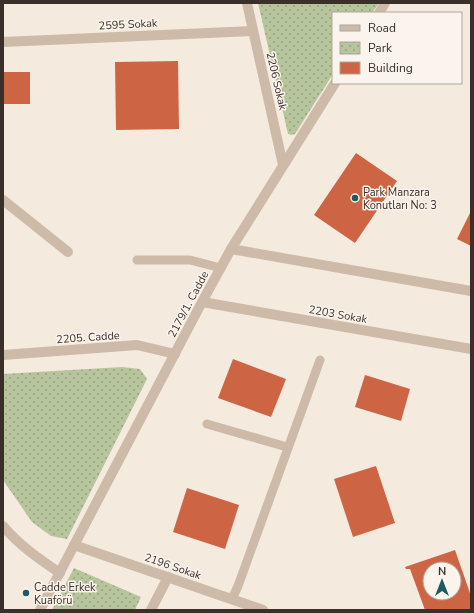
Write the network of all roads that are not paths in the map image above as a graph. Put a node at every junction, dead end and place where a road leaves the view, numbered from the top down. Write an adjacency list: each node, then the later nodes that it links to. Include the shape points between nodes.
1 (247, 3): 4 (street, 2206 Sokak)
2 (385, 3): 3 (street)
3 (380, 12)
4 (253, 31): 5 (street, 2595 Sokak); 7 (street, 2206 Sokak)
5 (3, 42)
6 (334, 84): 7 (street, 2179/1. Cadde)
7 (283, 165): 9 (street, 2179/1. Cadde)
8 (3, 200): 10 (street)
9 (231, 249): 12 (street, 2179/1. Cadde); 13 (street)
10 (68, 252)
11 (137, 260): 12 (lane, via 190,260)
12 (221, 268): 14 (street, 2179/1. Cadde)
13 (471, 290)
14 (202, 302): 15 (street, 2203 Sokak); 16 (street, 2179/1. Cadde)
15 (471, 349)
16 (174, 354): 17 (street, 2205. Cadde, via 137,345); 22 (street, 2179/1. Cadde)
17 (3, 355)
18 (320, 360): 20 (lane)
19 (207, 424): 20 (lane)
20 (287, 447): 25 (lane)
21 (3, 526): 23 (street, via 37,558)
22 (74, 544): 23 (street, 2179/1. Cadde); 24 (street, 2196 Sokak)
23 (60, 573): 26 (street, 2179/1. Cadde)
24 (168, 577): 25 (street, 2196 Sokak); 27 (street)
25 (232, 599): 28 (street, 2196 Sokak)
26 (40, 610)
27 (151, 610)
28 (263, 610)

